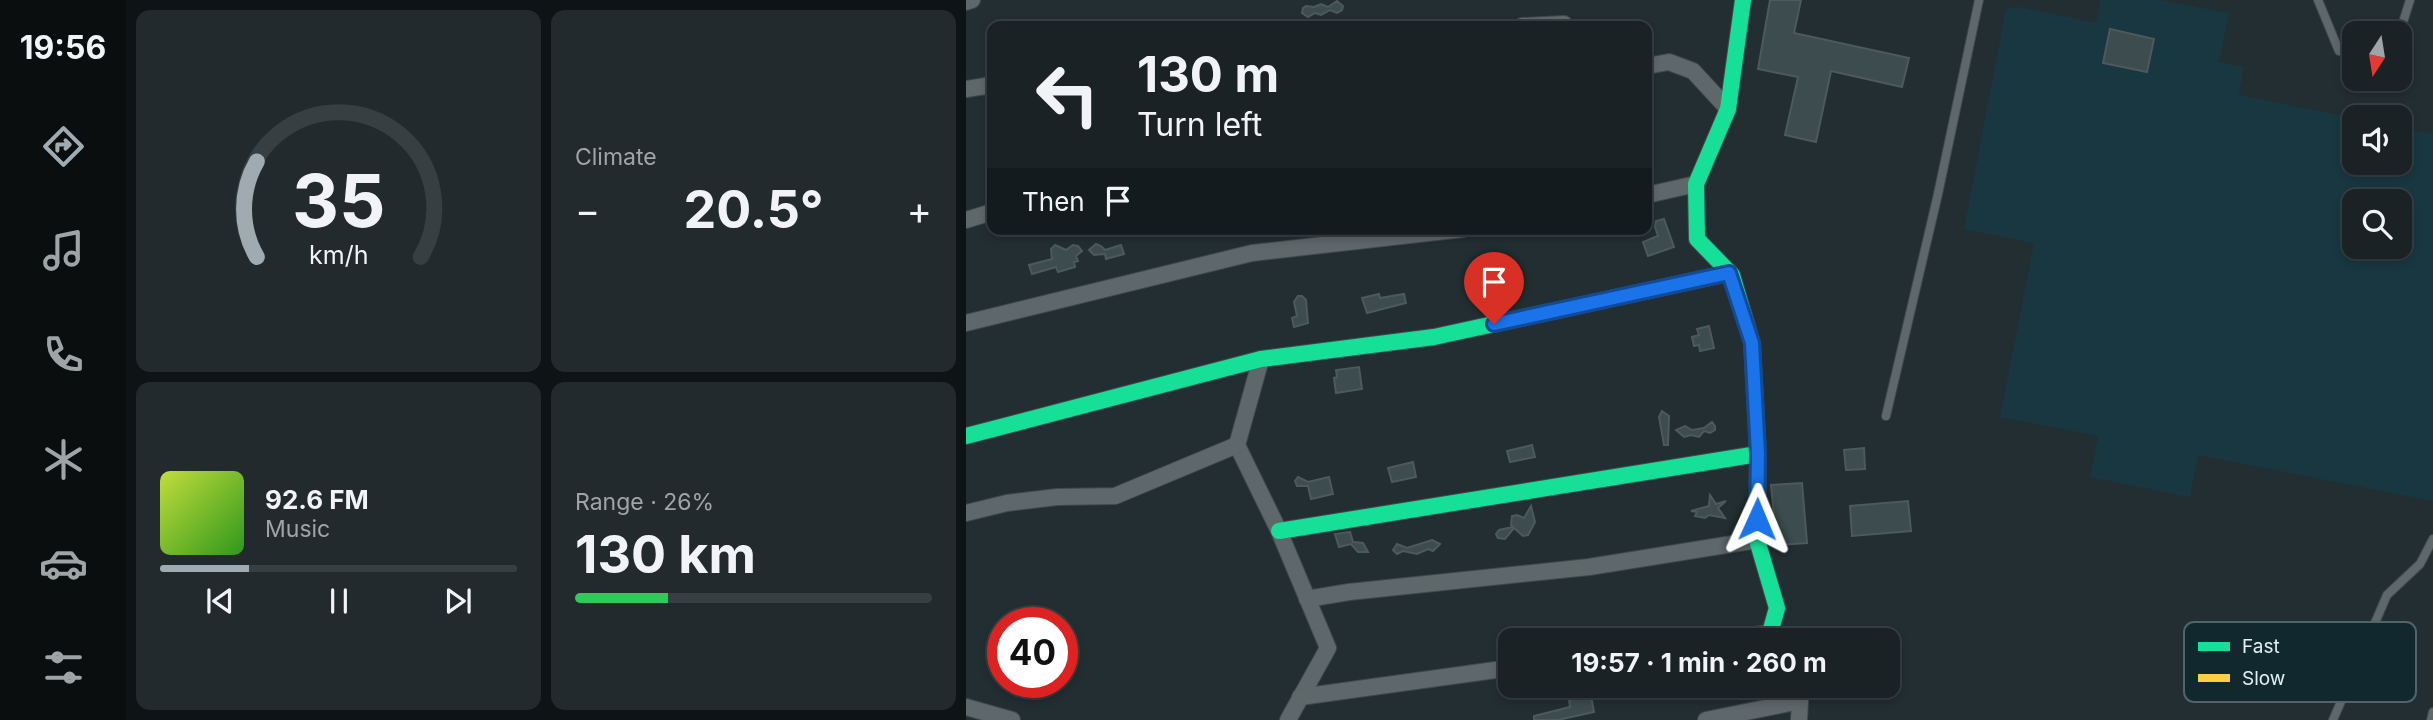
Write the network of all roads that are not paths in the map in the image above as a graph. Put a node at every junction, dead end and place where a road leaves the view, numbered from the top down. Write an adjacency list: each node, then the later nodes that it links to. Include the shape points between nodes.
1 (972, 0): 6 (street)
2 (1743, 0): 12 (street)
3 (1979, 0): 21 (lane)
4 (2318, 0): 8 (lane)
5 (2410, 0): 7 (lane)
6 (966, 2)
7 (2403, 21)
8 (2342, 51)
9 (1652, 65): 12 (street, via 1669,62 1693,71)
10 (987, 86): 11 (street)
11 (966, 89)
12 (1728, 109): 13 (street)
13 (1696, 184): 14 (street); 18 (street, via 1697,239)
14 (1652, 194)
15 (987, 214): 16 (street)
16 (966, 220)
17 (1411, 235): 19 (street, via 1252,253)
18 (1729, 273): 20 (street, via 1434,337); 24 (street, via 1752,343)
19 (966, 323)
20 (1261, 359): 22 (street); 23 (street)
21 (1886, 416)
22 (966, 436)
23 (1237, 445): 25 (street, via 1115,496 1057,496); 26 (street)
24 (1758, 454): 26 (street); 28 (street)
25 (966, 513)
26 (1279, 531): 29 (street)
27 (2433, 539): 30 (lane, via 2420,564 2387,596)
28 (1757, 540): 29 (street, via 1590,567); 31 (street, via 1776,608)
29 (1307, 599): 33 (street, via 1328,648)
30 (2376, 622)
31 (1773, 628)
32 (1498, 670): 33 (street)
33 (1300, 697): 40 (street)
34 (1783, 698): 41 (street)
35 (1797, 698): 42 (street)
36 (2341, 702): 43 (lane)
37 (966, 707): 39 (street)
38 (2433, 712): 44 (lane)
39 (1012, 720)
40 (1288, 720)
41 (1706, 720)
42 (1799, 720)
43 (2333, 720)
44 (2431, 720)

